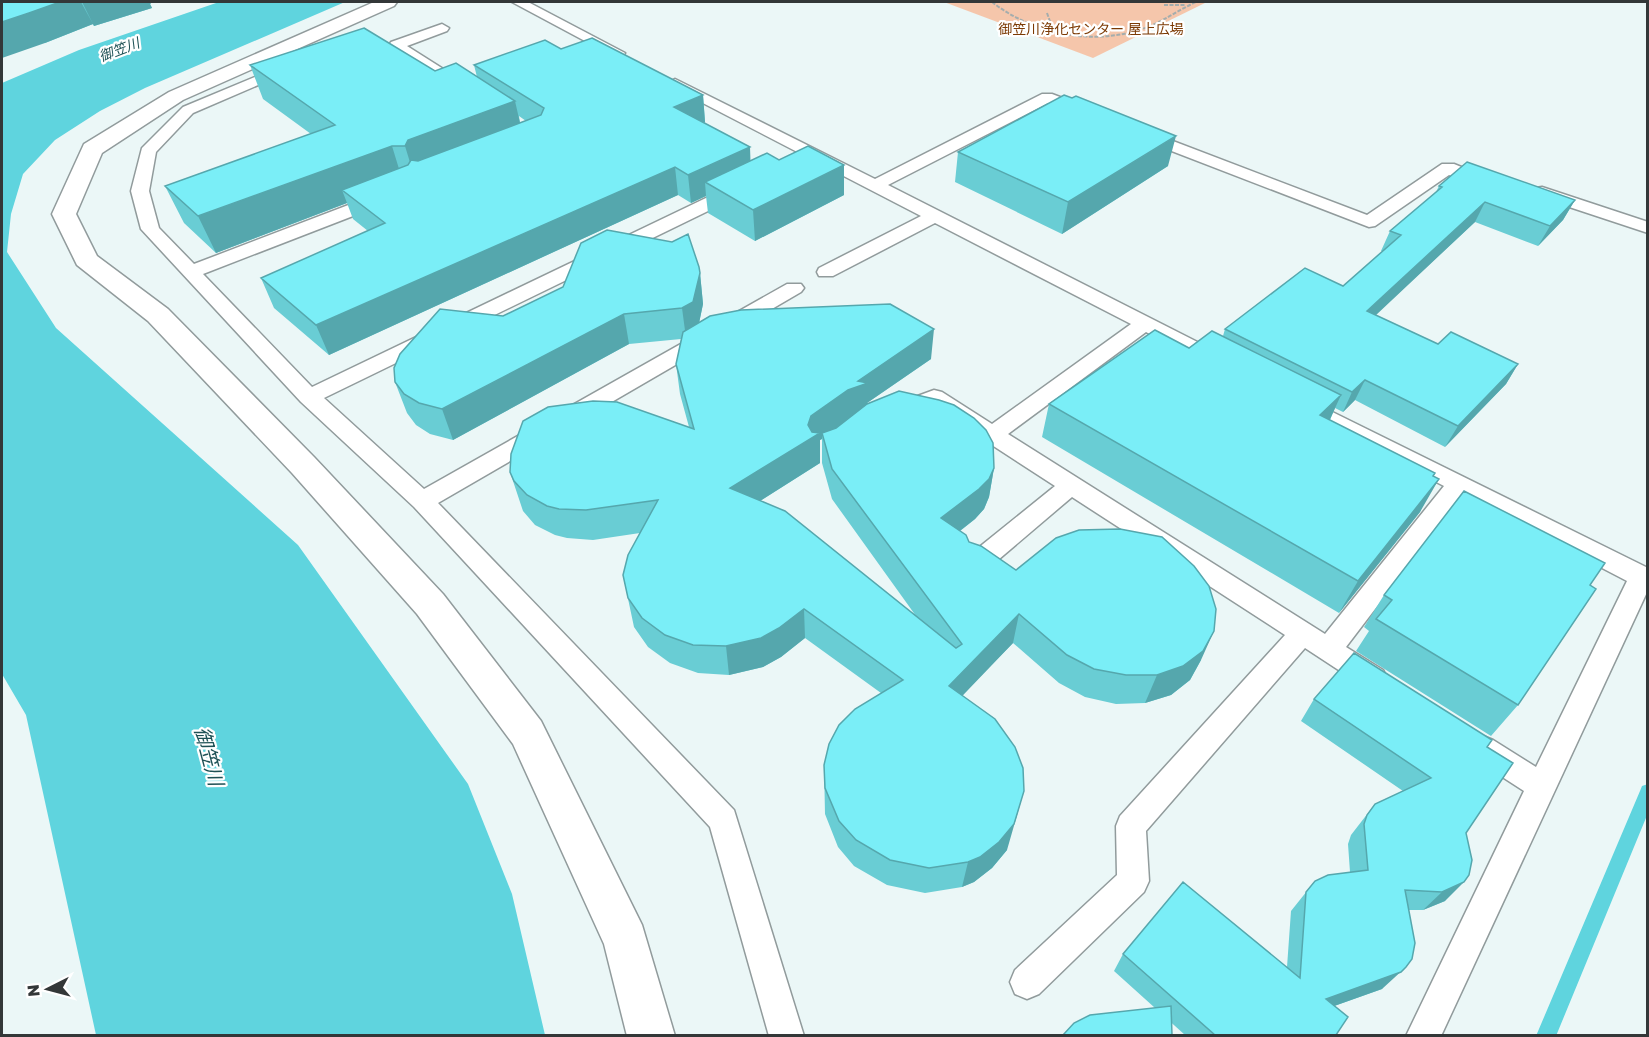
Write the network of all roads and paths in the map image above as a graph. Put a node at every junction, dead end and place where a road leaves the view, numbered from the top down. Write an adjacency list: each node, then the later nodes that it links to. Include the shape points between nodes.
1 (388, 2): 45 (street, via 176,96 92,149 64,214 86,260 158,315 430,604 526,734 626,941)
2 (519, 2): 10 (lane)
3 (992, 2): 9 (path, via 1009,16)
4 (1196, 2): 6 (path)
5 (1164, 5): 6 (path)
6 (1190, 5): 9 (path, via 1130,32 1082,35)
7 (1047, 13): 9 (path)
8 (442, 28): 13 (lane, via 396,45)
9 (1053, 31)
10 (634, 62)
11 (655, 72): 16 (lane)
12 (274, 73): 25 (lane, via 188,110 148,151 140,191 150,229)
13 (473, 95)
14 (1102, 118): 19 (lane, via 1047,96)
15 (1125, 127): 20 (lane, via 1369,222 1448,168)
16 (812, 154): 17 (lane); 19 (lane)
17 (791, 164)
18 (759, 180): 30 (lane)
19 (874, 186): 23 (lane)
20 (1499, 188)
21 (1523, 190): 24 (lane, via 1546,192)
22 (399, 192): 25 (lane)
23 (933, 217): 26 (lane); 28 (lane)
24 (1647, 228)
25 (193, 272): 30 (lane)
26 (826, 272)
27 (794, 288): 36 (lane)
28 (1144, 324): 29 (lane); 33 (lane)
29 (1238, 372)
30 (309, 397): 36 (lane)
31 (1290, 398): 34 (lane)
32 (879, 419): 33 (lane, via 934,397)
33 (992, 435): 35 (lane)
34 (1458, 484): 38 (lane); 40 (lane)
35 (1071, 485): 37 (lane); 39 (lane)
36 (422, 501): 46 (lane, via 723,820)
37 (976, 564)
38 (1644, 579): 43 (lane)
39 (1302, 633): 40 (lane); 44 (lane, via 1131,826 1133,881)
40 (1328, 650): 41 (lane)
41 (1396, 693)
42 (1464, 737): 43 (lane)
43 (1542, 786): 47 (lane)
44 (1027, 982)
45 (651, 1035)
46 (787, 1035)
47 (1423, 1035)

